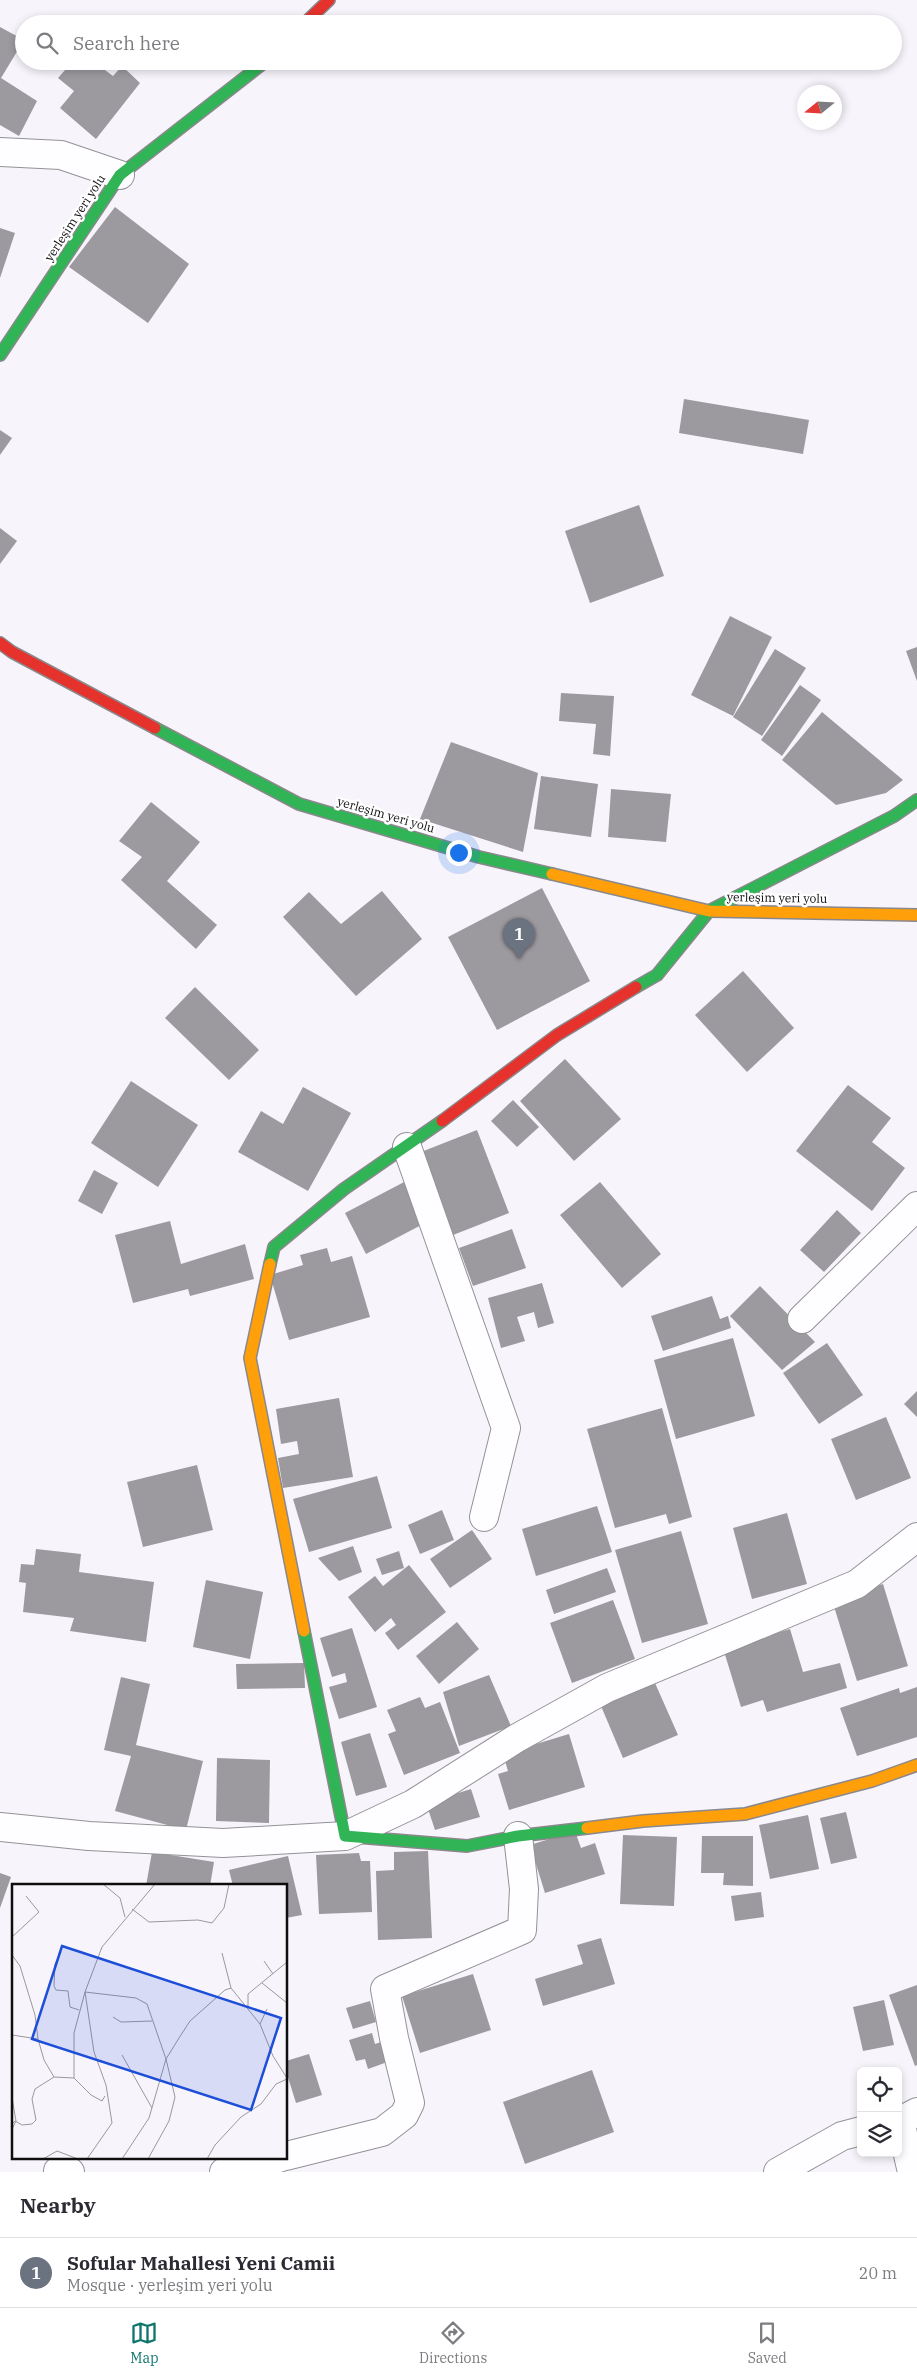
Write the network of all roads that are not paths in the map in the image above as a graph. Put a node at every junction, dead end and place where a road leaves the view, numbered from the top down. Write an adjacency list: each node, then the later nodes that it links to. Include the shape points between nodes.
1 (329, 0): 2 (street)
2 (313, 15)
3 (254, 70): 5 (street, yerleşim yeri yolu)
4 (0, 152): 5 (street, via 61,155)
5 (120, 175): 6 (street, yerleşim yeri yolu)
6 (12, 327): 7 (street, yerleşim yeri yolu)
7 (0, 355)
8 (0, 643): 10 (street, yerleşim yeri yolu, via 299,804 479,857)
9 (917, 800): 10 (street, via 894,816)
10 (709, 910): 11 (street, yerleşim yeri yolu); 12 (street, via 657,975 557,1035)
11 (917, 915)
12 (407, 1147): 15 (street, via 506,1428); 19 (street, via 344,1189 274,1247 250,1358)
13 (917, 1206): 14 (street)
14 (802, 1319)
15 (484, 1517)
16 (917, 1537): 19 (street, via 857,1584 607,1688 517,1738 413,1804)
17 (917, 1765): 20 (street, via 872,1781 745,1814 643,1821)
18 (0, 1827): 19 (street, via 89,1836 223,1843)
19 (345, 1836): 20 (street, via 467,1846)
20 (518, 1836): 23 (street, via 524,1888 522,1930 384,1989 410,2103 404,2115 382,2132)
21 (905, 2118): 27 (street)
22 (857, 2132): 26 (street, via 842,2136)
23 (288, 2156)
24 (271, 2160): 25 (street)
25 (224, 2172)
26 (778, 2172)
27 (912, 2172)

